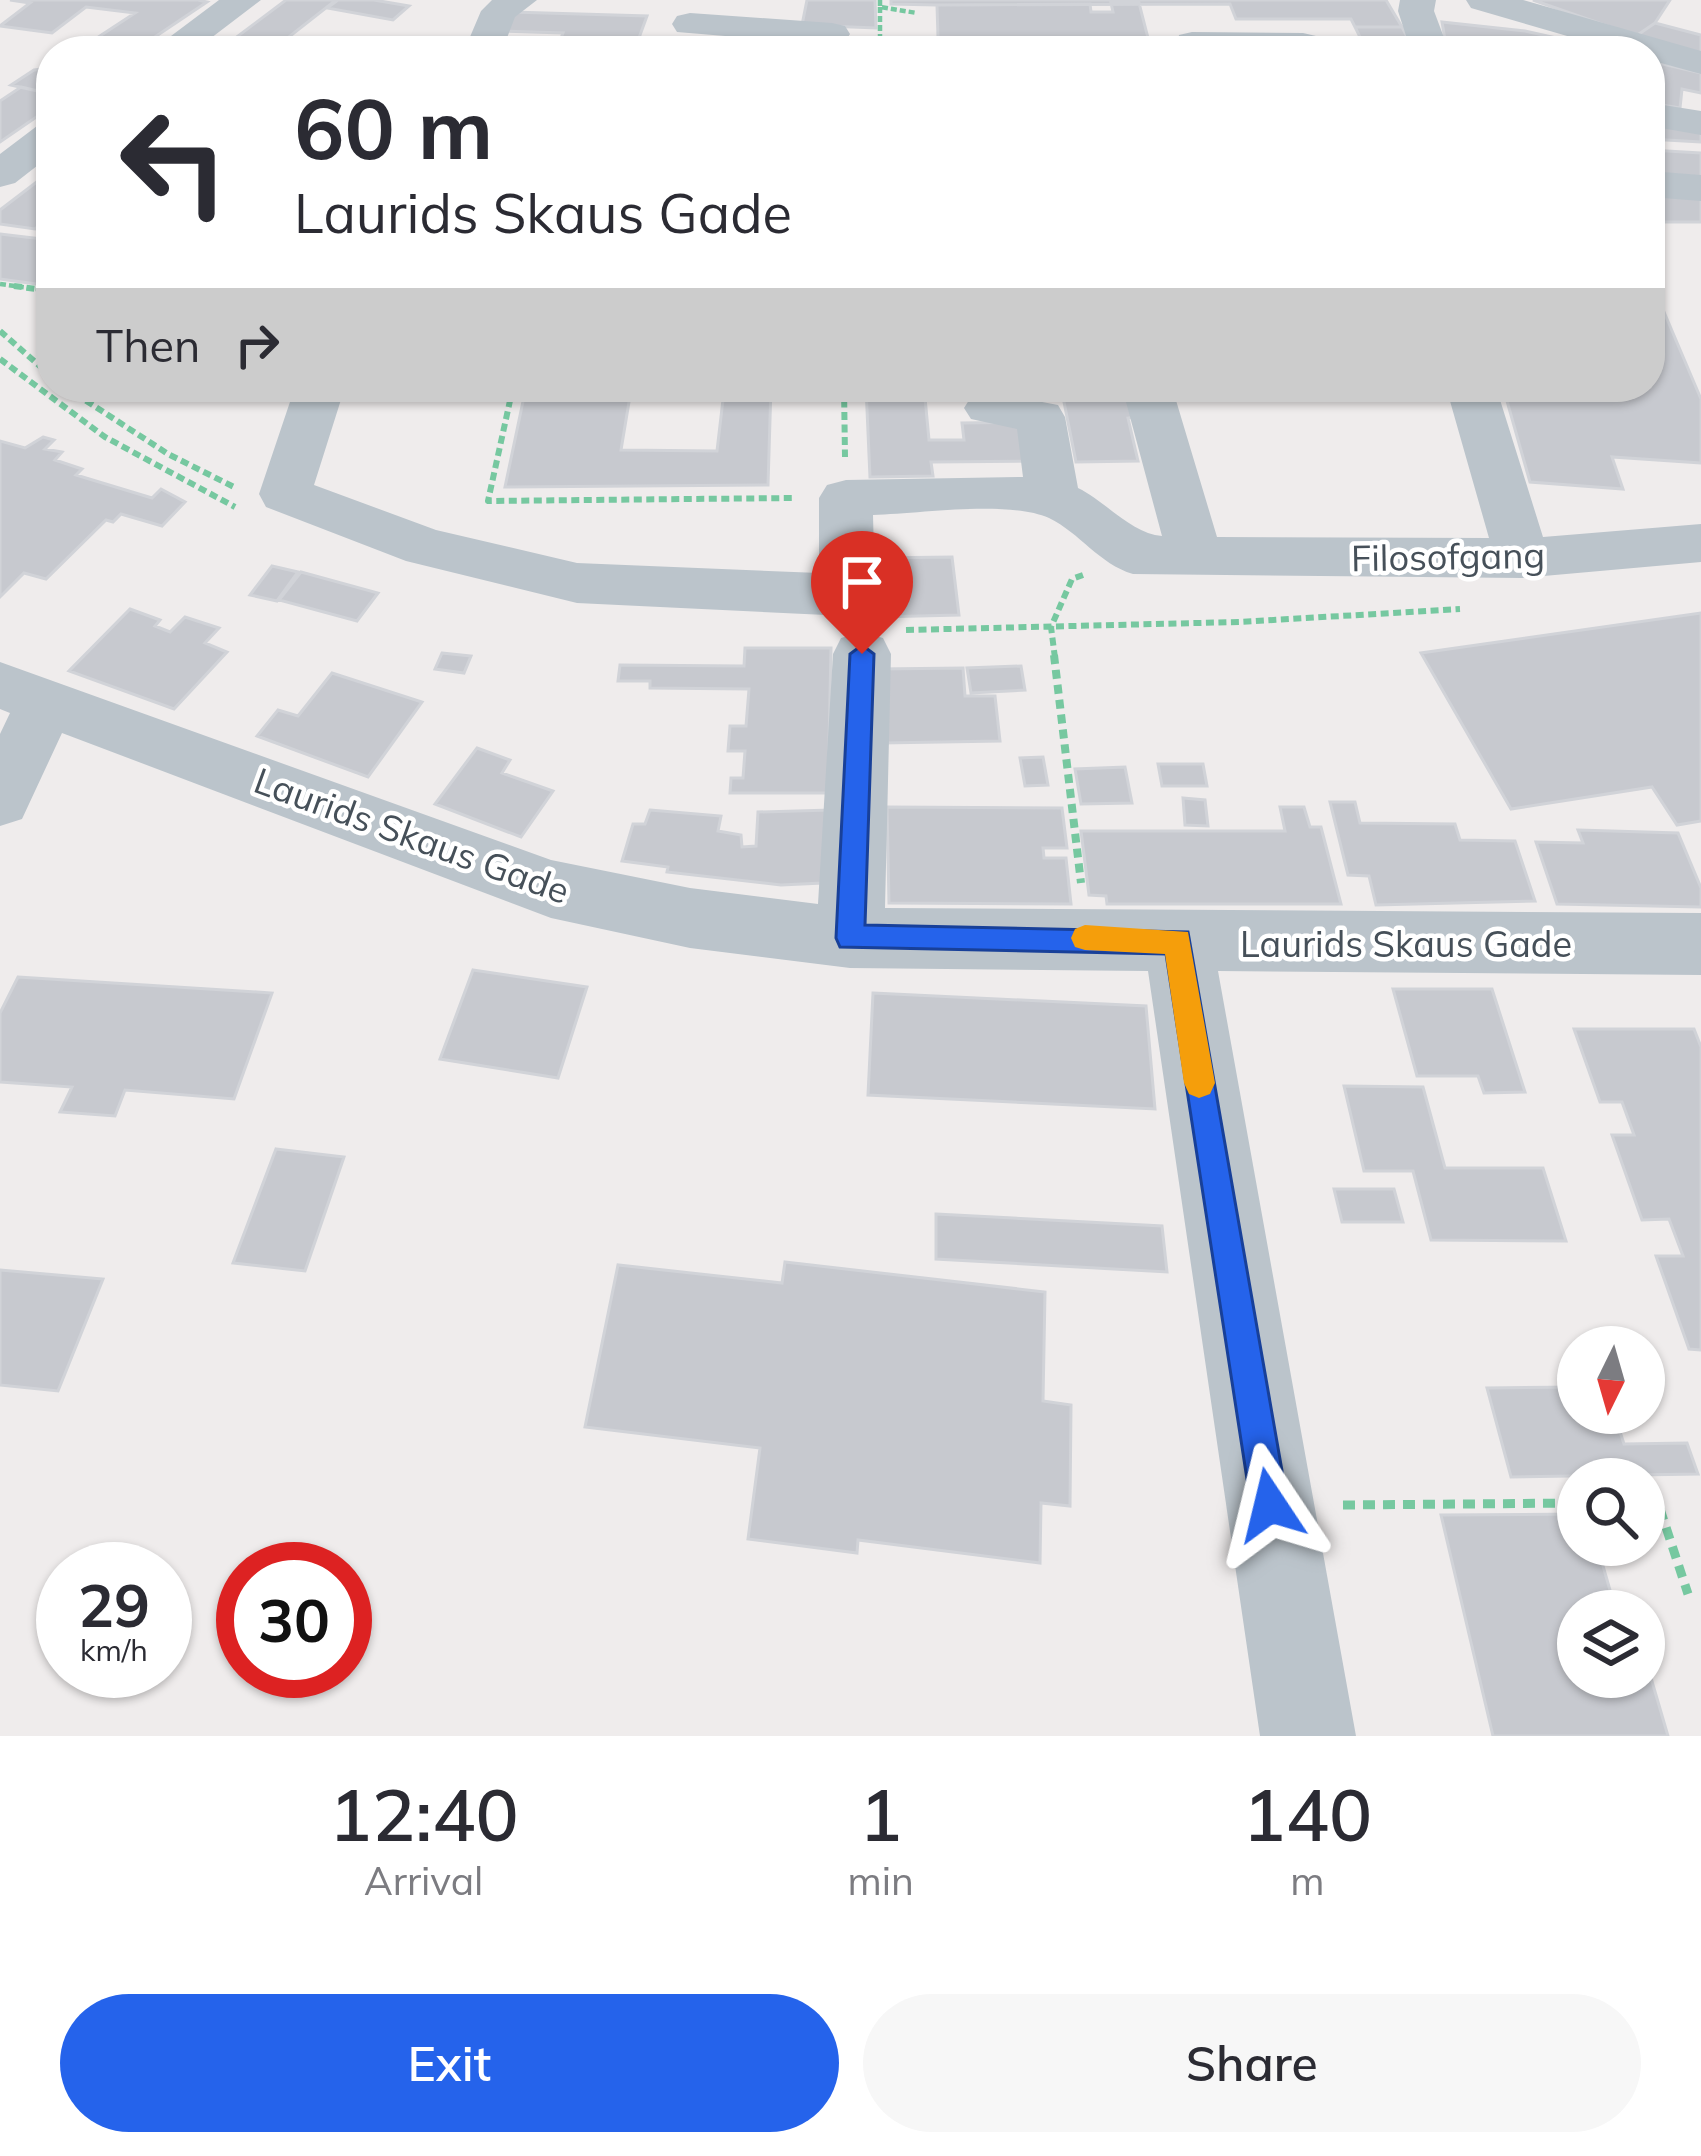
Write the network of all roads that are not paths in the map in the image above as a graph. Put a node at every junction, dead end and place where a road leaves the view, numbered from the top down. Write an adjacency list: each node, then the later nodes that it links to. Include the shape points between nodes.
1 (243, 0): 7 (street)
2 (519, 0): 8 (street, via 499,11)
3 (1418, 0): 12 (street)
4 (1484, 0): 13 (street)
5 (704, 8): 9 (street); 10 (street)
6 (832, 34): 11 (street)
7 (191, 36)
8 (489, 36)
9 (670, 36)
10 (735, 36)
11 (806, 36)
12 (1425, 36)
13 (1608, 36)
14 (1665, 53): 15 (street)
15 (1701, 63)
16 (1665, 117): 17 (street)
17 (1701, 123)
18 (36, 147): 19 (street)
19 (0, 174)
20 (1665, 185): 21 (street)
21 (1701, 188)
22 (315, 402): 30 (street, via 285,494 351,522 578,583)
23 (1151, 402): 28 (street)
24 (1476, 402): 29 (street)
25 (989, 408): 26 (street, via 1040,417)
26 (1053, 499): 28 (street, Filosofgang, via 1083,512 1133,554); 30 (street, Filosofgang, via 845,498)
27 (1701, 543): 29 (street, Filosofgang)
28 (1195, 557): 29 (street, Filosofgang)
29 (1522, 557)
30 (855, 624): 33 (street)
31 (23, 693): 32 (street); 33 (street, Laurids Skaus Gade, via 550,889 690,918)
32 (3, 793)
33 (850, 938): 34 (street, Laurids Skaus Gade)
34 (1178, 941): 35 (street, Laurids Skaus Gade); 36 (street)
35 (1701, 944)
36 (1308, 1736)

